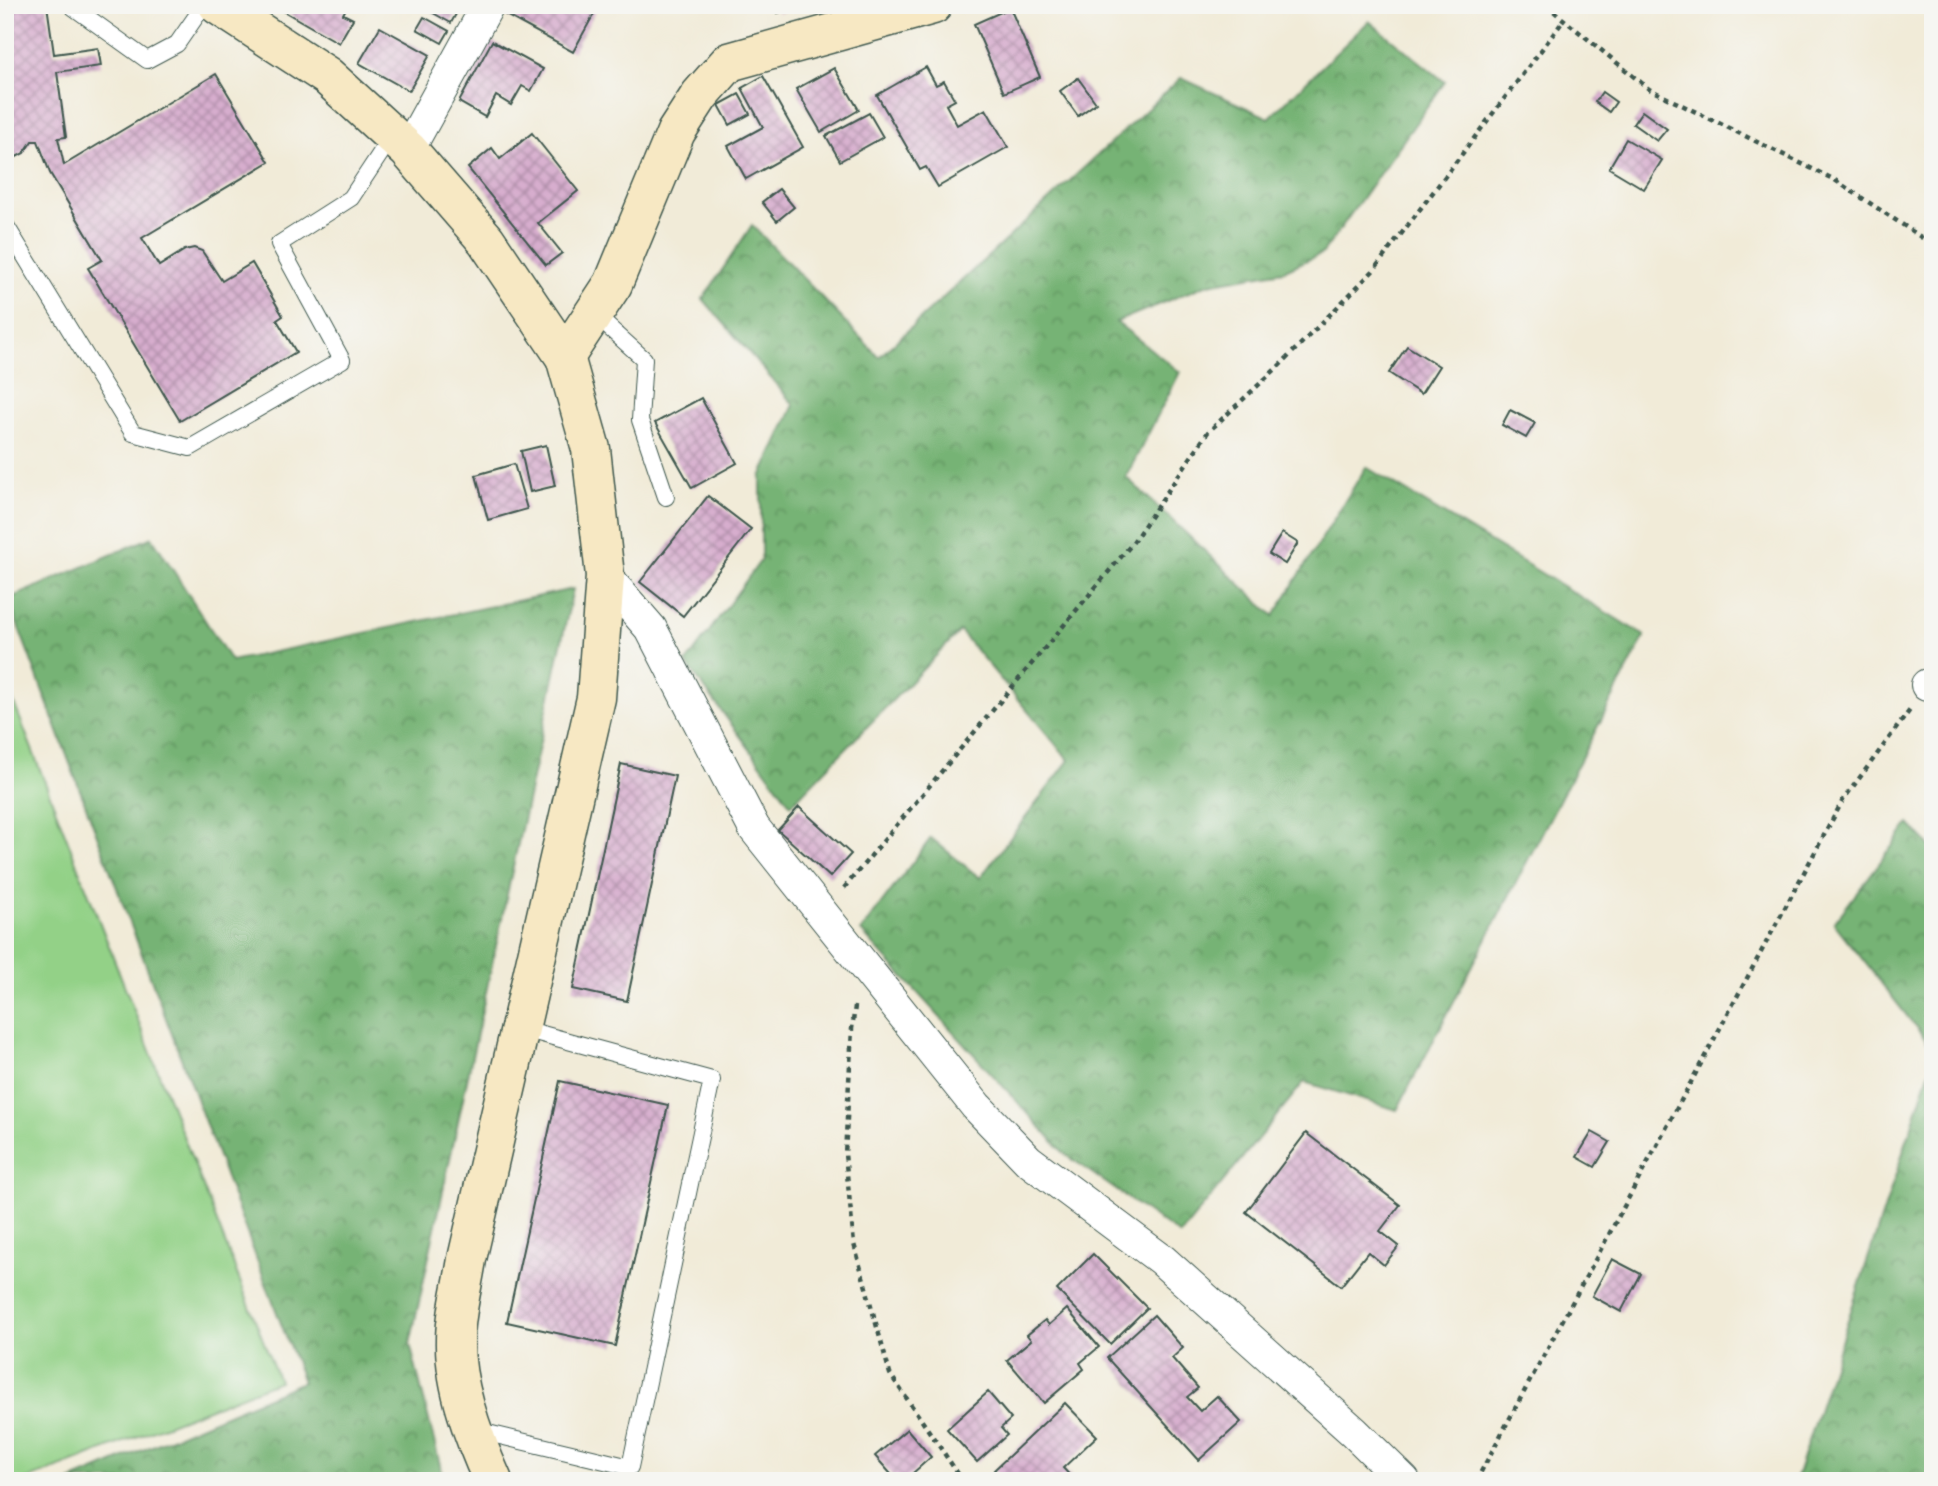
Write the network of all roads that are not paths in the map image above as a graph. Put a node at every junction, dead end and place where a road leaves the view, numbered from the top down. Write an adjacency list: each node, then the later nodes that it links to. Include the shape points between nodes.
1 (488, 5): 6 (street)
2 (933, 5): 5 (street)
3 (73, 8): 4 (lane, via 148,60)
4 (227, 8): 6 (street, via 327,76)
5 (857, 15): 8 (street, via 729,62 676,132 613,284)
6 (400, 143): 7 (lane, via 351,198 279,244 342,360 190,448 133,433); 9 (street, via 486,240)
7 (5, 225)
8 (594, 314): 9 (street); 10 (lane, via 644,359 640,420)
9 (565, 357): 11 (street, via 591,449)
10 (666, 497)
11 (605, 576): 12 (street, via 596,698); 15 (street, via 651,629 754,828 976,1106 1028,1160 1162,1260)
12 (520, 1028): 13 (street, via 467,1259 455,1340 461,1396); 13 (lane, via 712,1080 630,1467)
13 (473, 1429): 14 (street)
14 (494, 1481)
15 (1404, 1481)

